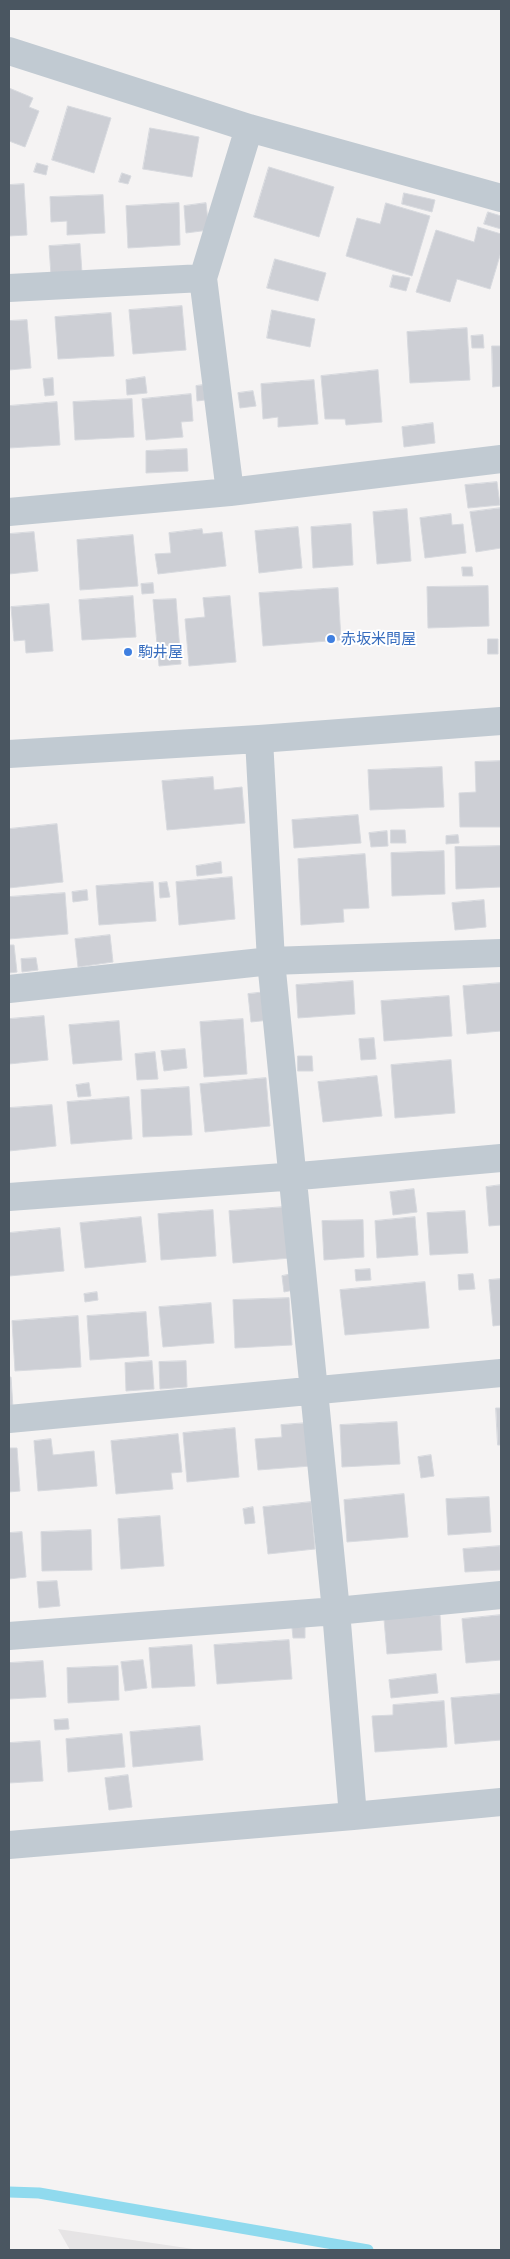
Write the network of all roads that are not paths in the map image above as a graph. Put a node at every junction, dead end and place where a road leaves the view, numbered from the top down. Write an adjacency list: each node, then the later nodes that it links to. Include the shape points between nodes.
1 (9, 51): 2 (street)
2 (249, 128): 3 (street); 4 (street)
3 (501, 198)
4 (203, 278): 5 (street); 7 (street)
5 (9, 288)
6 (501, 459): 7 (street)
7 (230, 492): 8 (street)
8 (9, 512)
9 (501, 721): 10 (street)
10 (258, 739): 11 (street); 13 (street)
11 (9, 754)
12 (501, 953): 13 (street)
13 (271, 961): 14 (street); 16 (street)
14 (9, 989)
15 (501, 1158): 16 (street)
16 (292, 1176): 17 (street); 19 (street)
17 (9, 1197)
18 (501, 1373): 19 (street)
19 (314, 1391): 20 (street); 22 (street)
20 (9, 1419)
21 (501, 1595): 22 (street)
22 (336, 1611): 23 (street); 25 (street)
23 (9, 1636)
24 (501, 1802): 25 (street)
25 (353, 1816): 26 (street)
26 (9, 1845)

